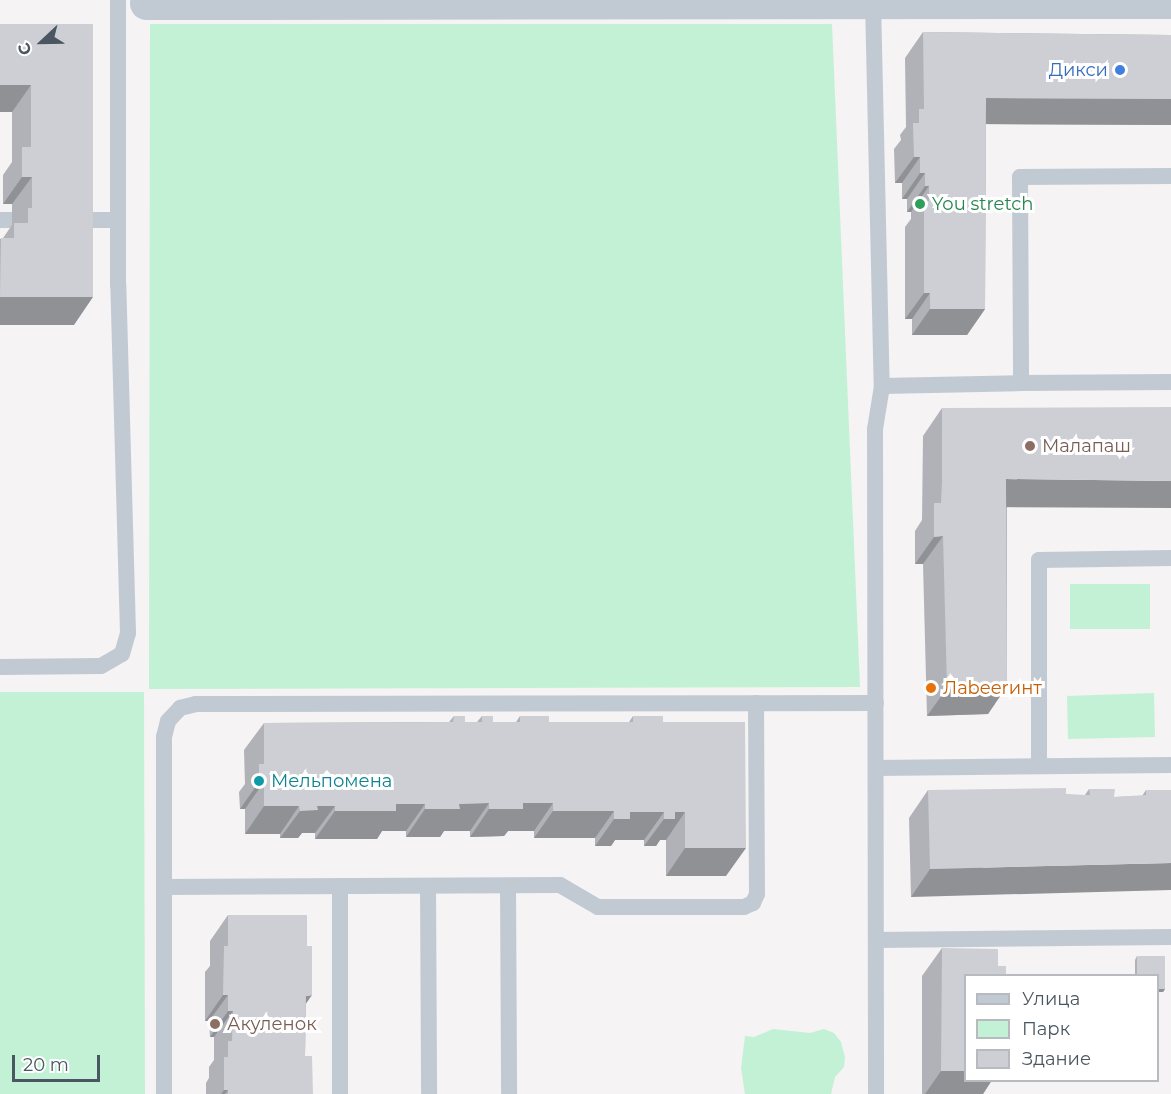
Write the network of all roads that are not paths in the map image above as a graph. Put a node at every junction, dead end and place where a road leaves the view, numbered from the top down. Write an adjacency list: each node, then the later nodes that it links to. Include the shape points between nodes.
1 (132, 2): 2 (street); 6 (lane)
2 (873, 2): 3 (street); 9 (lane)
3 (1171, 2)
4 (1171, 176): 8 (lane, via 1020,177)
5 (74, 220): 6 (lane)
6 (118, 220): 11 (lane, via 128,633 122,654 101,666)
7 (1171, 382): 8 (lane)
8 (1021, 383): 9 (lane)
9 (882, 386): 13 (lane, via 875,429)
10 (1171, 558): 14 (lane, via 1039,560)
11 (0, 666)
12 (756, 703): 13 (lane); 17 (lane, via 196,704 180,708 168,720 164,737); 20 (lane, via 757,894 753,903 744,907 598,907 560,885)
13 (876, 703): 16 (lane)
14 (1039, 765): 15 (lane); 16 (lane)
15 (1171, 765)
16 (876, 768): 22 (lane)
17 (164, 886): 18 (lane); 23 (lane)
18 (340, 886): 19 (lane); 24 (lane)
19 (428, 886): 20 (lane); 25 (lane)
20 (508, 886): 26 (lane)
21 (1171, 937): 22 (lane)
22 (876, 940): 27 (lane)
23 (164, 1094)
24 (340, 1094)
25 (429, 1094)
26 (509, 1094)
27 (876, 1094)

